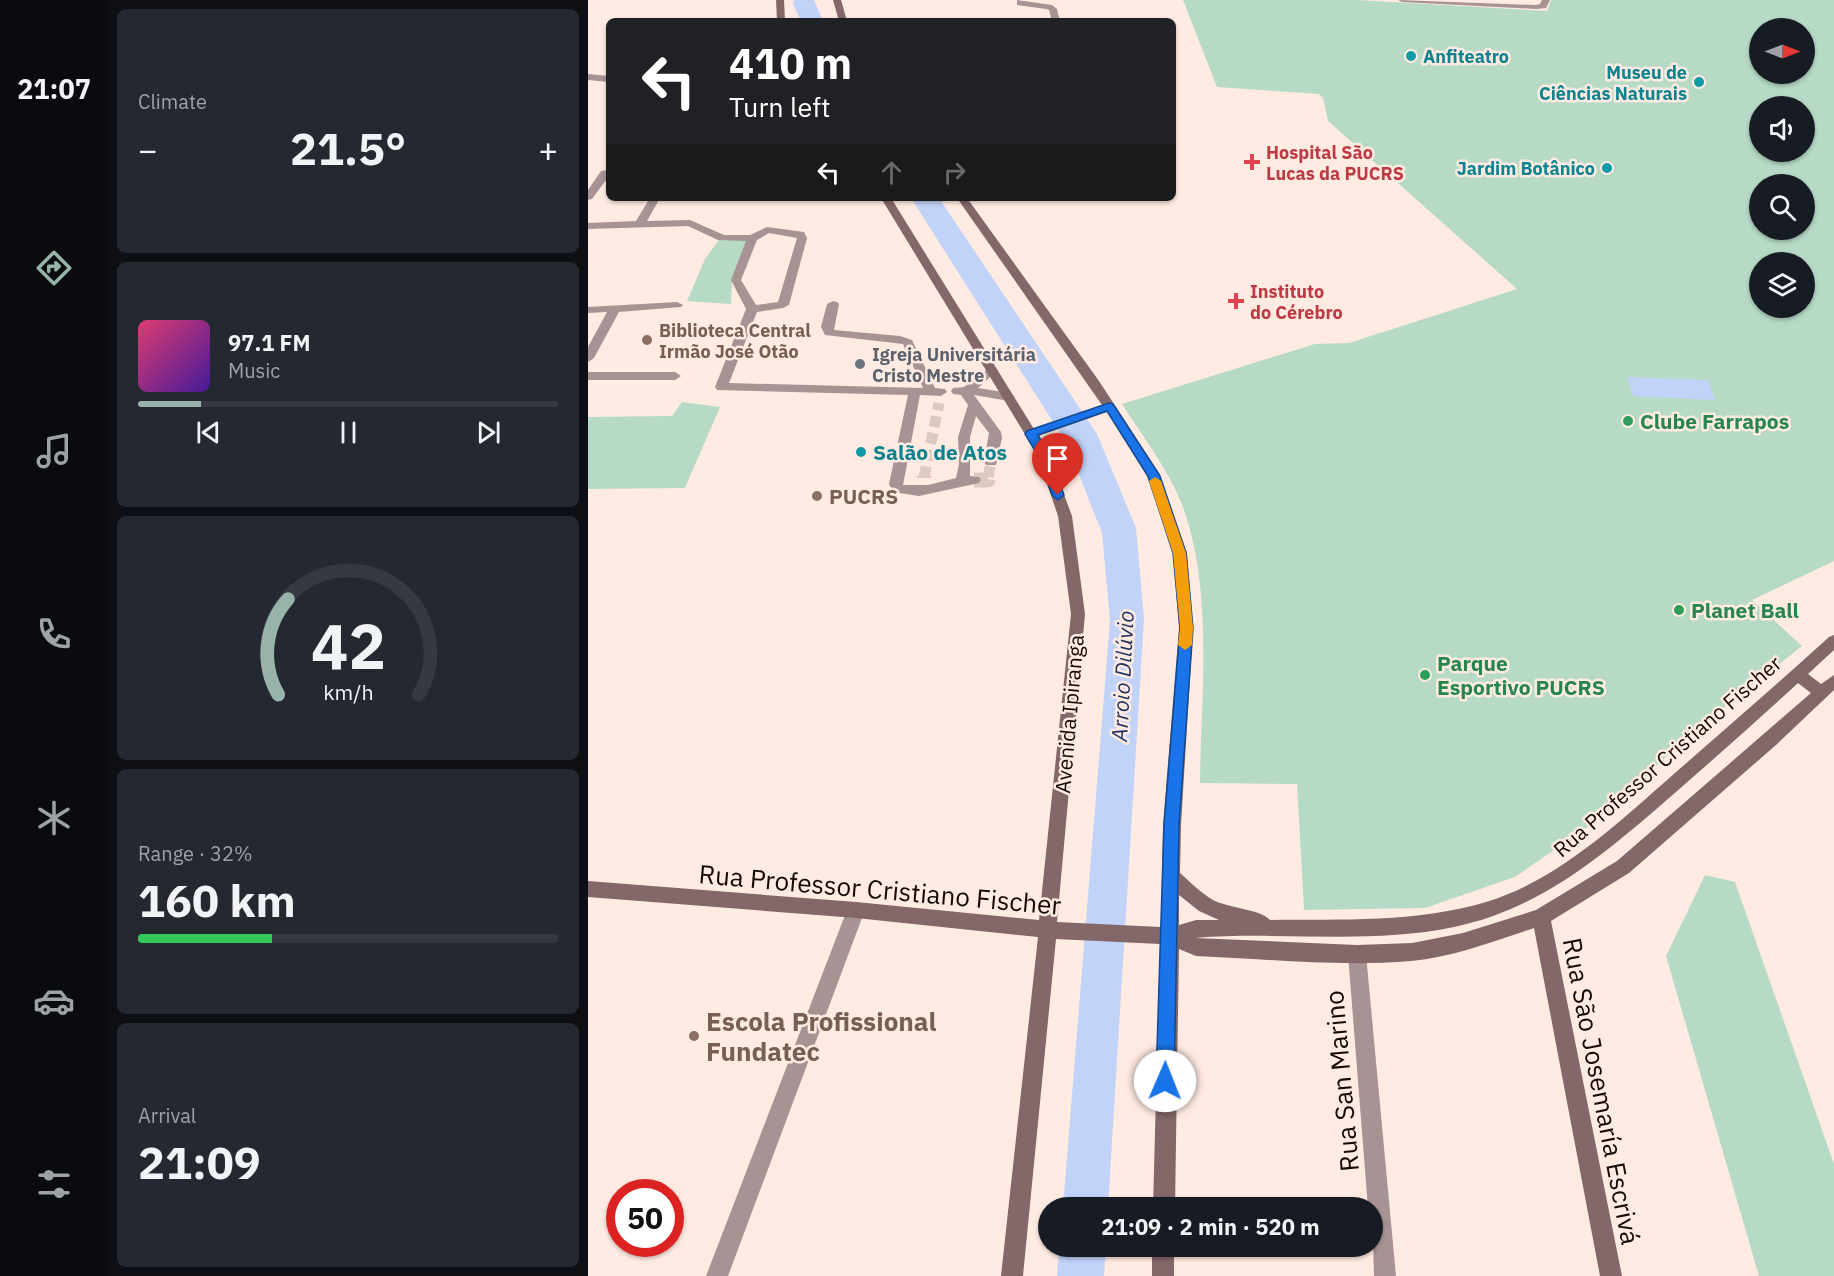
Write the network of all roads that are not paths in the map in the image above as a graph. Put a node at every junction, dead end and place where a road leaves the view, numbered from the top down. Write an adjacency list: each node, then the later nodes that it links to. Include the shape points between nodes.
1 (780, 0): 6 (main road)
2 (837, 0): 7 (main road)
3 (1402, 0): 5 (street)
4 (1021, 1): 8 (street, via 1049,6)
5 (1543, 4)
6 (781, 18)
7 (842, 18)
8 (1055, 18)
9 (588, 77): 10 (street)
10 (606, 79)
11 (606, 173): 12 (street)
12 (588, 197)
13 (653, 201): 16 (street)
14 (888, 201): 25 (main road, Avenida Ipiranga)
15 (964, 201): 32 (main road)
16 (640, 224): 17 (street); 18 (street, via 690,223 722,238)
17 (588, 226)
18 (752, 238): 22 (street, via 736,280); 22 (street, via 767,230 800,234 802,238 783,305)
19 (833, 304): 29 (street, via 829,333 908,342 937,395)
20 (677, 305): 21 (street)
21 (616, 307): 23 (street); 24 (street)
22 (752, 309): 29 (street, via 721,387)
23 (588, 310)
24 (588, 358)
25 (992, 370): 28 (street); 30 (main road, Avenida Ipiranga)
26 (588, 376): 27 (street)
27 (675, 376)
28 (963, 391): 30 (street); 31 (street)
29 (915, 392): 34 (street, via 898,489 905,491 923,484 946,487 968,480)
30 (1009, 397): 33 (main road, Avenida Ipiranga)
31 (974, 406): 34 (street, via 966,428); 34 (street, via 996,438 992,458)
32 (1109, 407): 33 (main road); 38 (main road, via 1154,476 1180,553 1186,628)
33 (1038, 431): 44 (main road, Avenida Ipiranga, via 1065,516 1078,614)
34 (965, 455)
35 (1834, 640): 36 (main road, Rua Professor Cristiano Fischer)
36 (1797, 674): 37 (main road); 40 (main road, Rua Professor Cristiano Fischer, via 1597,849)
37 (1828, 687): 42 (main road, Rua Professor Cristiano Fischer, via 1623,867)
38 (1170, 876): 43 (main road, via 1205,905); 45 (main road)
39 (588, 889): 41 (main road, Rua Professor Cristiano Fischer)
40 (1533, 893): 43 (main road, Rua Professor Cristiano Fischer, via 1496,908 1411,926); 46 (main road)
41 (856, 910): 44 (main road, Rua Professor Cristiano Fischer); 50 (street)
42 (1541, 917): 46 (main road, Rua Professor Cristiano Fischer); 54 (main road, Rua São Josemaría Escrivá)
43 (1279, 928): 45 (main road, Rua Professor Cristiano Fischer, via 1196,929)
44 (1047, 930): 45 (main road, Rua Professor Cristiano Fischer); 51 (main road, Avenida Ipiranga)
45 (1168, 936): 47 (main road, Rua Professor Cristiano Fischer, via 1196,947); 48 (main road)
46 (1463, 942): 47 (main road, Rua Professor Cristiano Fischer, via 1412,952)
47 (1357, 954): 53 (street, Rua San Marino)
48 (1164, 1197)
49 (1163, 1257): 52 (main road)
50 (717, 1276)
51 (1012, 1276)
52 (1163, 1276)
53 (1385, 1276)
54 (1611, 1276)

